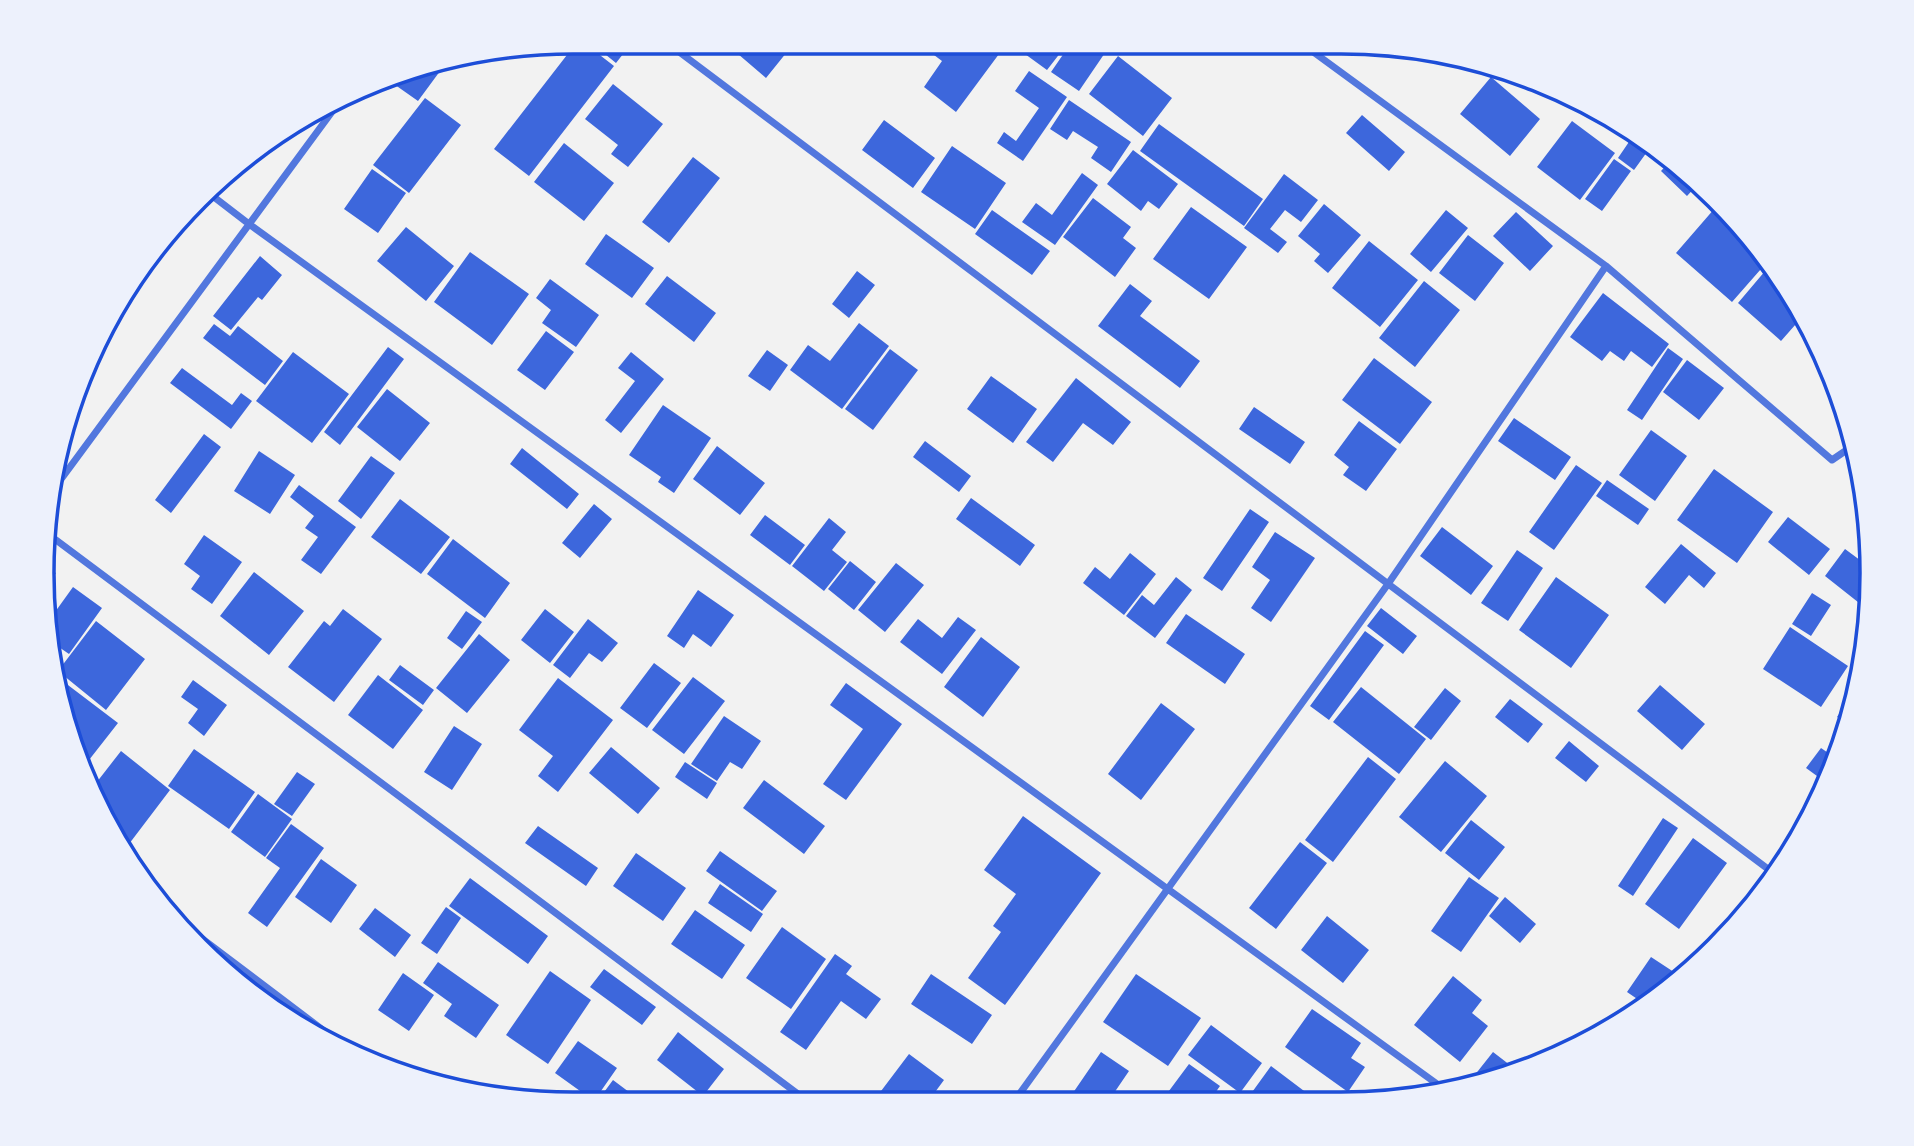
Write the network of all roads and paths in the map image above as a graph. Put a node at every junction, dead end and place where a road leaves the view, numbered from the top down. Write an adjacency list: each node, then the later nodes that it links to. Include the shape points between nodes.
1 (682, 54): 10 (street)
2 (1316, 54): 6 (street)
3 (329, 116): 5 (street)
4 (215, 198): 5 (street)
5 (249, 224): 8 (street); 12 (street)
6 (1606, 266): 7 (street, via 1832,460); 10 (street)
7 (1845, 451)
8 (63, 476)
9 (55, 539): 16 (street)
10 (1388, 584): 11 (street); 12 (street)
11 (1767, 869)
12 (1168, 891): 15 (street); 17 (street)
13 (216, 949): 14 (street)
14 (304, 1016)
15 (1436, 1083)
16 (795, 1092)
17 (1021, 1092)

